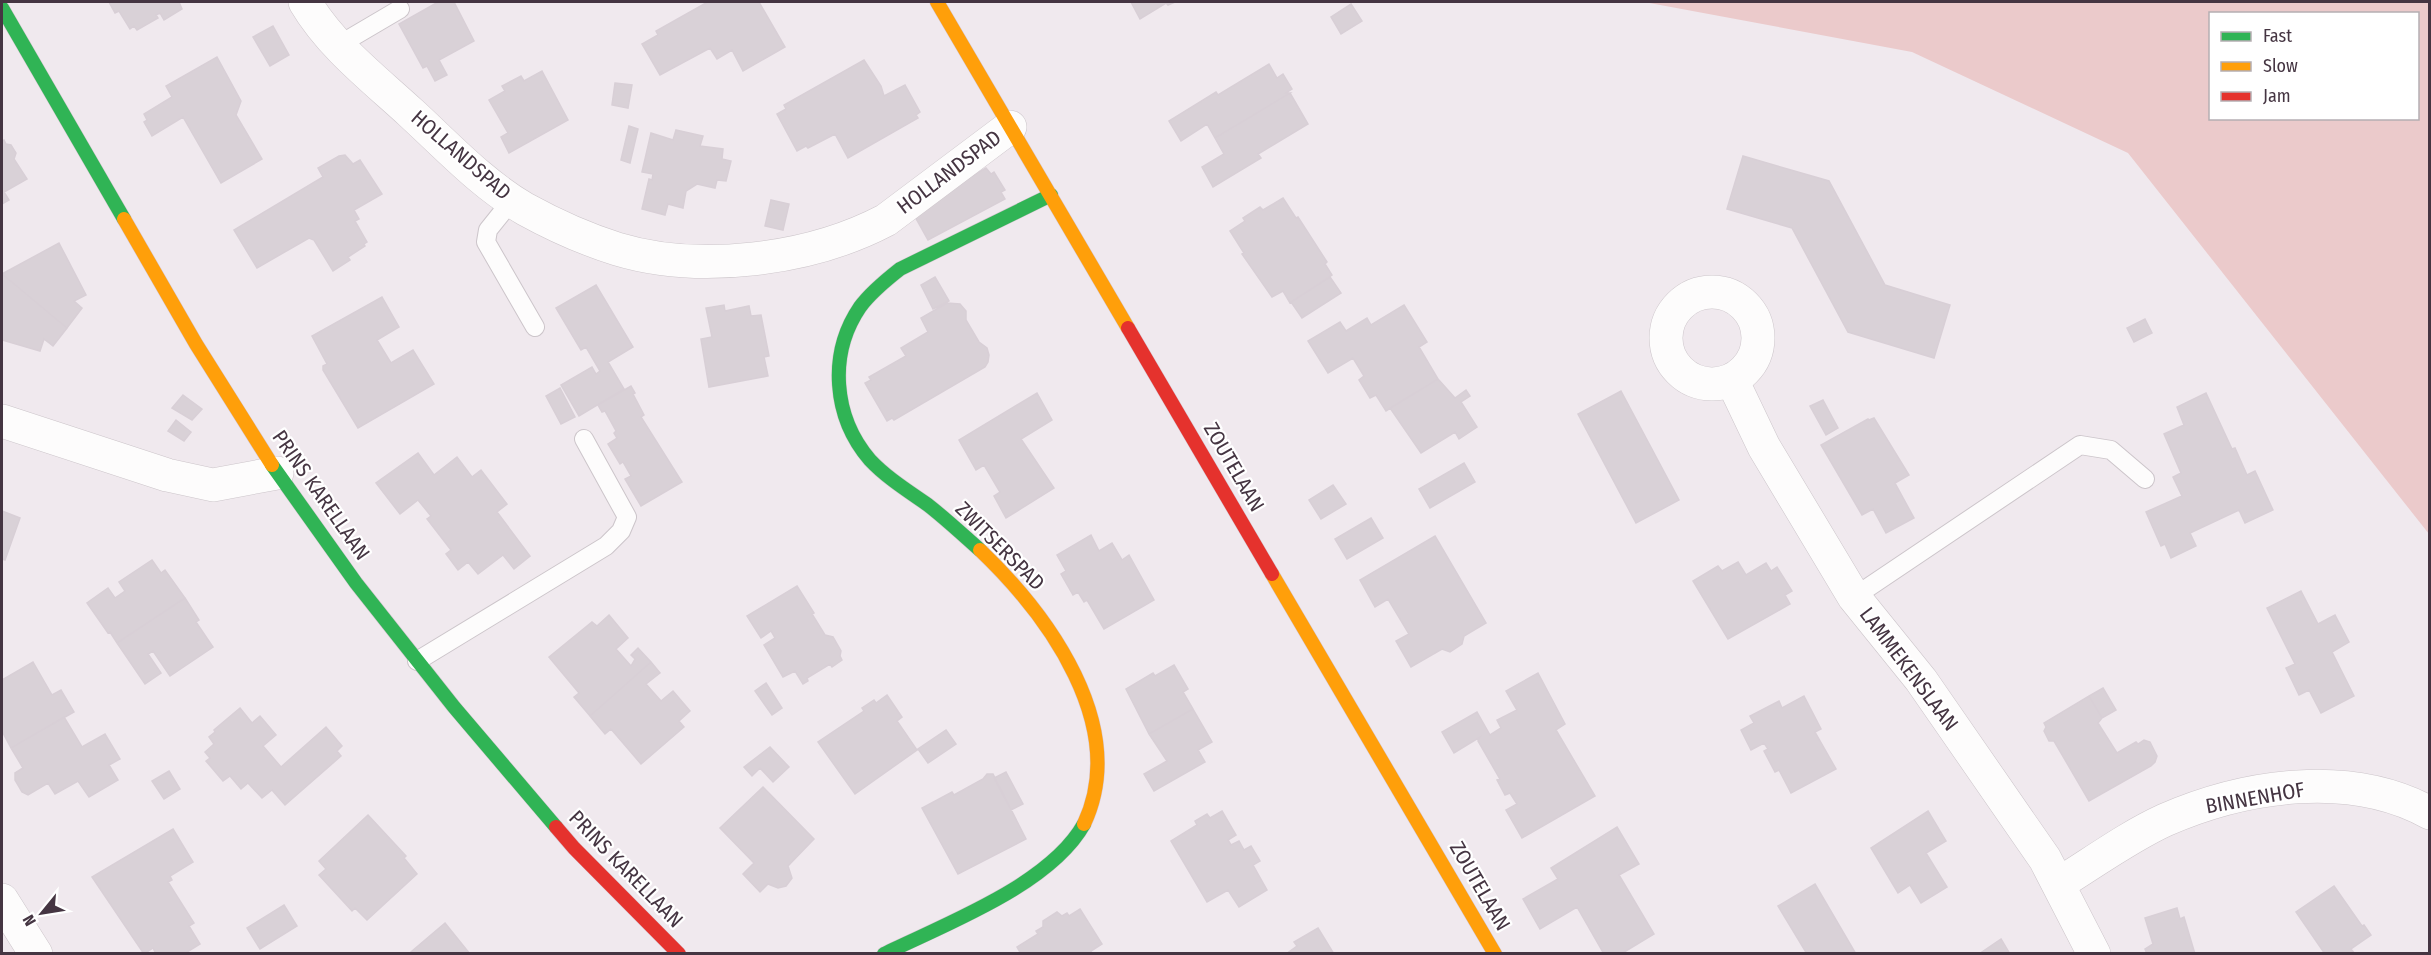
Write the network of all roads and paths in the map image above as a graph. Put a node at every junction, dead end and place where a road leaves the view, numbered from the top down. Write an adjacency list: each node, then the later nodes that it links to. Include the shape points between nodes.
1 (305, 2): 5 (street, HOLLANDSPAD)
2 (936, 2): 6 (street, ZOUTELAAN)
3 (2, 8): 13 (street, PRINS KARELLAAN, via 195,344)
4 (400, 9): 5 (lane, via 349,39)
5 (341, 49): 8 (street, HOLLANDSPAD, via 484,180)
6 (1010, 127): 7 (street, ZOUTELAAN); 8 (street, HOLLANDSPAD, via 886,220 802,251 762,258 669,258 618,249 570,231)
7 (1051, 195): 22 (street, ZWITSERSPAD, via 880,282 853,316 844,338 838,367 839,394 848,424 864,452 885,475 975,544 1040,618 1071,666 1089,707 1097,743 1097,784 1089,814 1055,860 1030,879); 23 (street, ZOUTELAAN)
8 (512, 200): 9 (lane, via 488,230 486,242)
9 (535, 327)
10 (1732, 380): 15 (street, LAMMEKENSLAAN, via 1764,447)
11 (2, 421): 13 (street, via 213,485)
12 (584, 440): 16 (lane, via 627,517 621,531 606,546)
13 (277, 472): 16 (street, PRINS KARELLAAN)
14 (2145, 479): 15 (lane, via 2111,450 2080,445)
15 (1854, 597): 18 (street, LAMMEKENSLAAN, via 1921,680)
16 (417, 661): 21 (street, PRINS KARELLAAN, via 574,848)
17 (2430, 813): 18 (street, BINNENHOF, via 2369,789 2304,788 2238,796 2164,821)
18 (2060, 883): 24 (street, LAMMEKENSLAAN)
19 (2, 900): 20 (street)
20 (36, 954)
21 (679, 954)
22 (884, 954)
23 (1495, 954)
24 (2094, 954)

